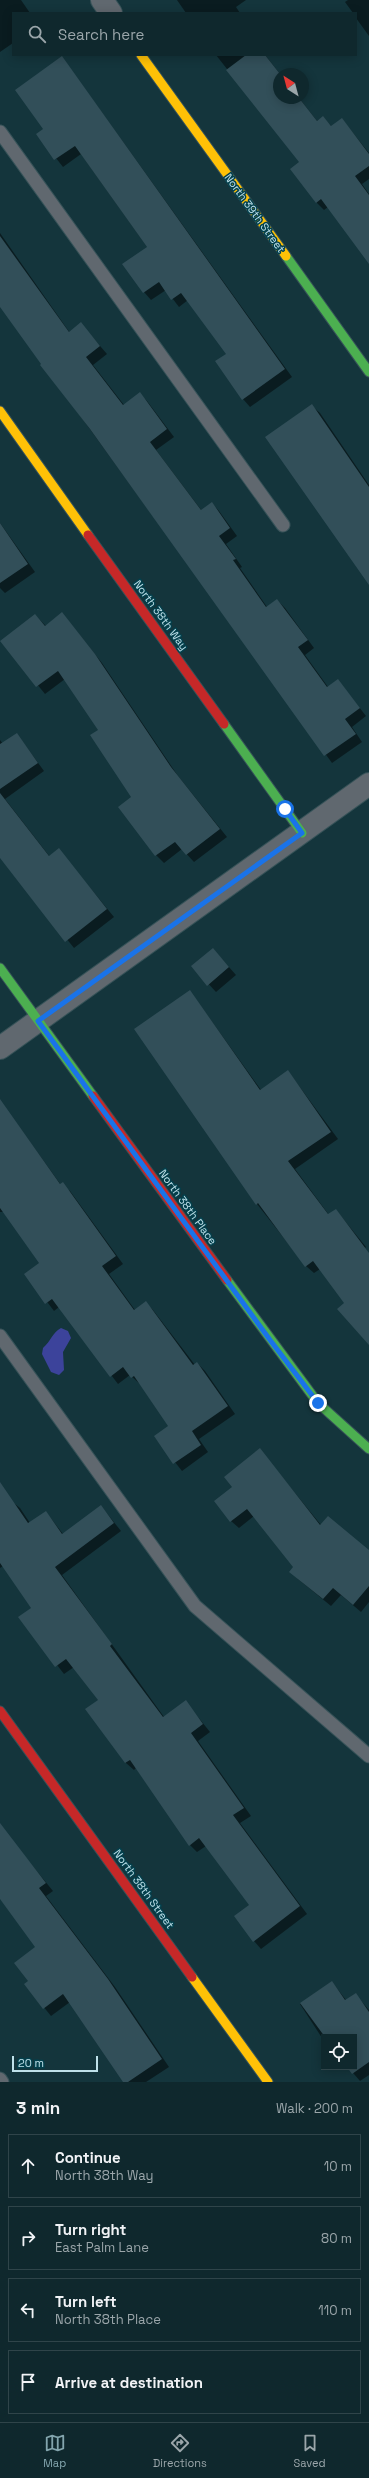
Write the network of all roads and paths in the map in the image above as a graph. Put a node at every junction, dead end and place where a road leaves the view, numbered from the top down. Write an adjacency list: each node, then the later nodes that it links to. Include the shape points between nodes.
1 (102, 0): 2 (street)
2 (110, 12)
3 (142, 56): 5 (street, North 39th Street)
4 (0, 132): 7 (lane)
5 (369, 372)
6 (0, 411): 9 (street, North 38th Way)
7 (283, 525)
8 (369, 784): 9 (street)
9 (302, 833): 11 (street)
10 (0, 968): 11 (street, North 38th Place)
11 (38, 1021): 12 (street); 14 (street, North 38th Place, via 318,1403)
12 (0, 1048)
13 (0, 1336): 16 (lane, via 195,1606)
14 (369, 1449)
15 (0, 1711): 19 (street, North 38th Street)
16 (369, 1756)
17 (0, 2079): 18 (lane)
18 (2, 2082)
19 (268, 2082)

